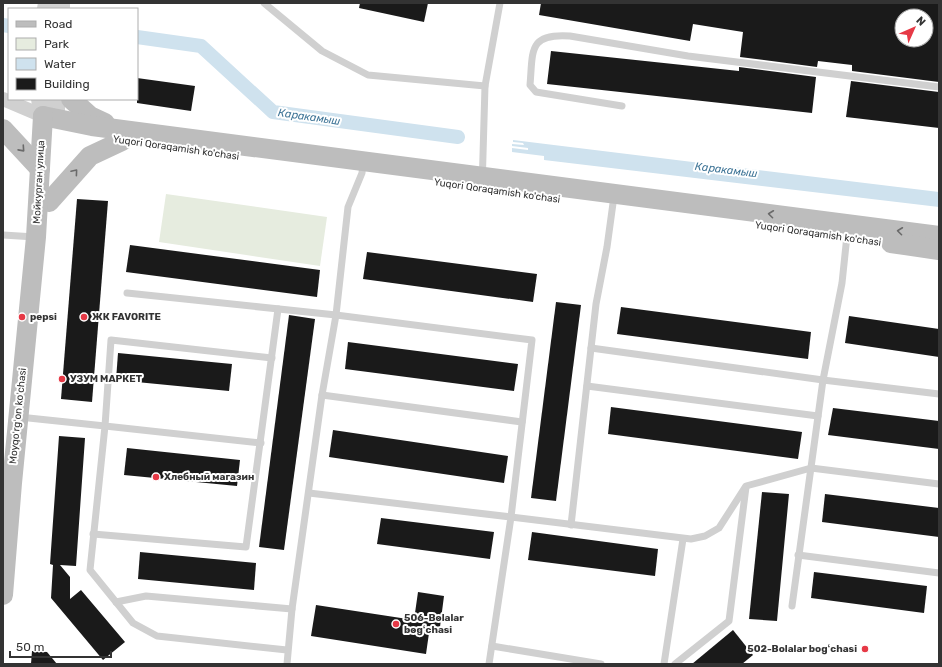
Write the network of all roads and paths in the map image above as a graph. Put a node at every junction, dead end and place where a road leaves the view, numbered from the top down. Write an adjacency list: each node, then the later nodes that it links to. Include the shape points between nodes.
1 (264, 3): 3 (lane, via 322,51 368,75)
2 (500, 3): 3 (lane)
3 (485, 86): 14 (lane)
4 (939, 87): 8 (lane, via 688,56 570,36 552,35 541,40 533,48 530,85 536,92)
5 (3, 99): 9 (street, Yuqori Qoraqamish ko'chasi)
6 (56, 100): 9 (street)
7 (72, 100): 11 (main road, via 90,116)
8 (622, 106)
9 (49, 116): 11 (main road, Yuqori Qoraqamish ko'chasi); 13 (main road, Мойкурган улица); 16 (main road, Мойкурган улица)
10 (3, 129): 13 (main road, one-way to 13)
11 (124, 136): 12 (main road, Yuqori Qoraqamish ko'chasi); 16 (main road, one-way to 11, via 90,156)
12 (362, 167): 14 (main road, Yuqori Qoraqamish ko'chasi); 24 (lane, via 348,207)
13 (40, 169): 20 (main road, Мойкурган улица)
14 (482, 183): 15 (main road, Yuqori Qoraqamish ko'chasi)
15 (614, 200): 17 (main road, Yuqori Qoraqamish ko'chasi); 25 (lane)
16 (49, 202): 20 (main road, Мойкурган улица)
17 (848, 231): 19 (main road, Yuqori Qoraqamish ko'chasi, one-way to 17); 21 (main road, Yuqori Qoraqamish ko'chasi); 27 (lane, via 842,282)
18 (3, 235): 20 (lane)
19 (939, 236)
20 (36, 237): 32 (main road, Moyqoʻrgʻon koʻchasi)
21 (939, 250)
22 (127, 293): 23 (lane)
23 (278, 309): 24 (lane); 26 (lane)
24 (336, 315): 30 (lane); 33 (lane, via 532,340)
25 (591, 348): 27 (lane); 28 (lane)
26 (272, 358): 34 (lane, via 111,340); 35 (lane)
27 (823, 380): 29 (lane); 31 (lane)
28 (587, 386): 31 (lane); 42 (lane)
29 (939, 394)
30 (322, 395): 33 (lane); 40 (lane)
31 (818, 416): 36 (lane)
32 (19, 417): 34 (lane); 37 (main road, Moyqoʻrgʻon koʻchasi)
33 (522, 422): 41 (lane)
34 (105, 426): 35 (lane); 43 (lane)
35 (261, 443): 43 (lane, via 246,547)
36 (811, 468): 38 (lane); 39 (lane); 45 (lane)
37 (7, 483): 47 (main road, Moyqoʻrgʻon koʻchasi)
38 (939, 484)
39 (746, 486): 44 (lane, via 715,531 698,538); 57 (lane, via 729,621)
40 (309, 493): 41 (lane); 50 (lane)
41 (511, 517): 42 (lane); 51 (lane)
42 (570, 525): 44 (lane)
43 (93, 534): 48 (lane, via 90,570)
44 (683, 539): 56 (lane)
45 (798, 555): 46 (lane); 49 (lane)
46 (939, 573)
47 (3, 595)
48 (116, 602): 50 (lane, via 146,596); 52 (lane, via 133,623 157,636)
49 (792, 606)
50 (292, 609): 52 (lane)
51 (492, 646): 54 (lane); 55 (lane)
52 (287, 650): 53 (lane)
53 (287, 664)
54 (489, 664)
55 (600, 664)
56 (664, 664)
57 (675, 664)

